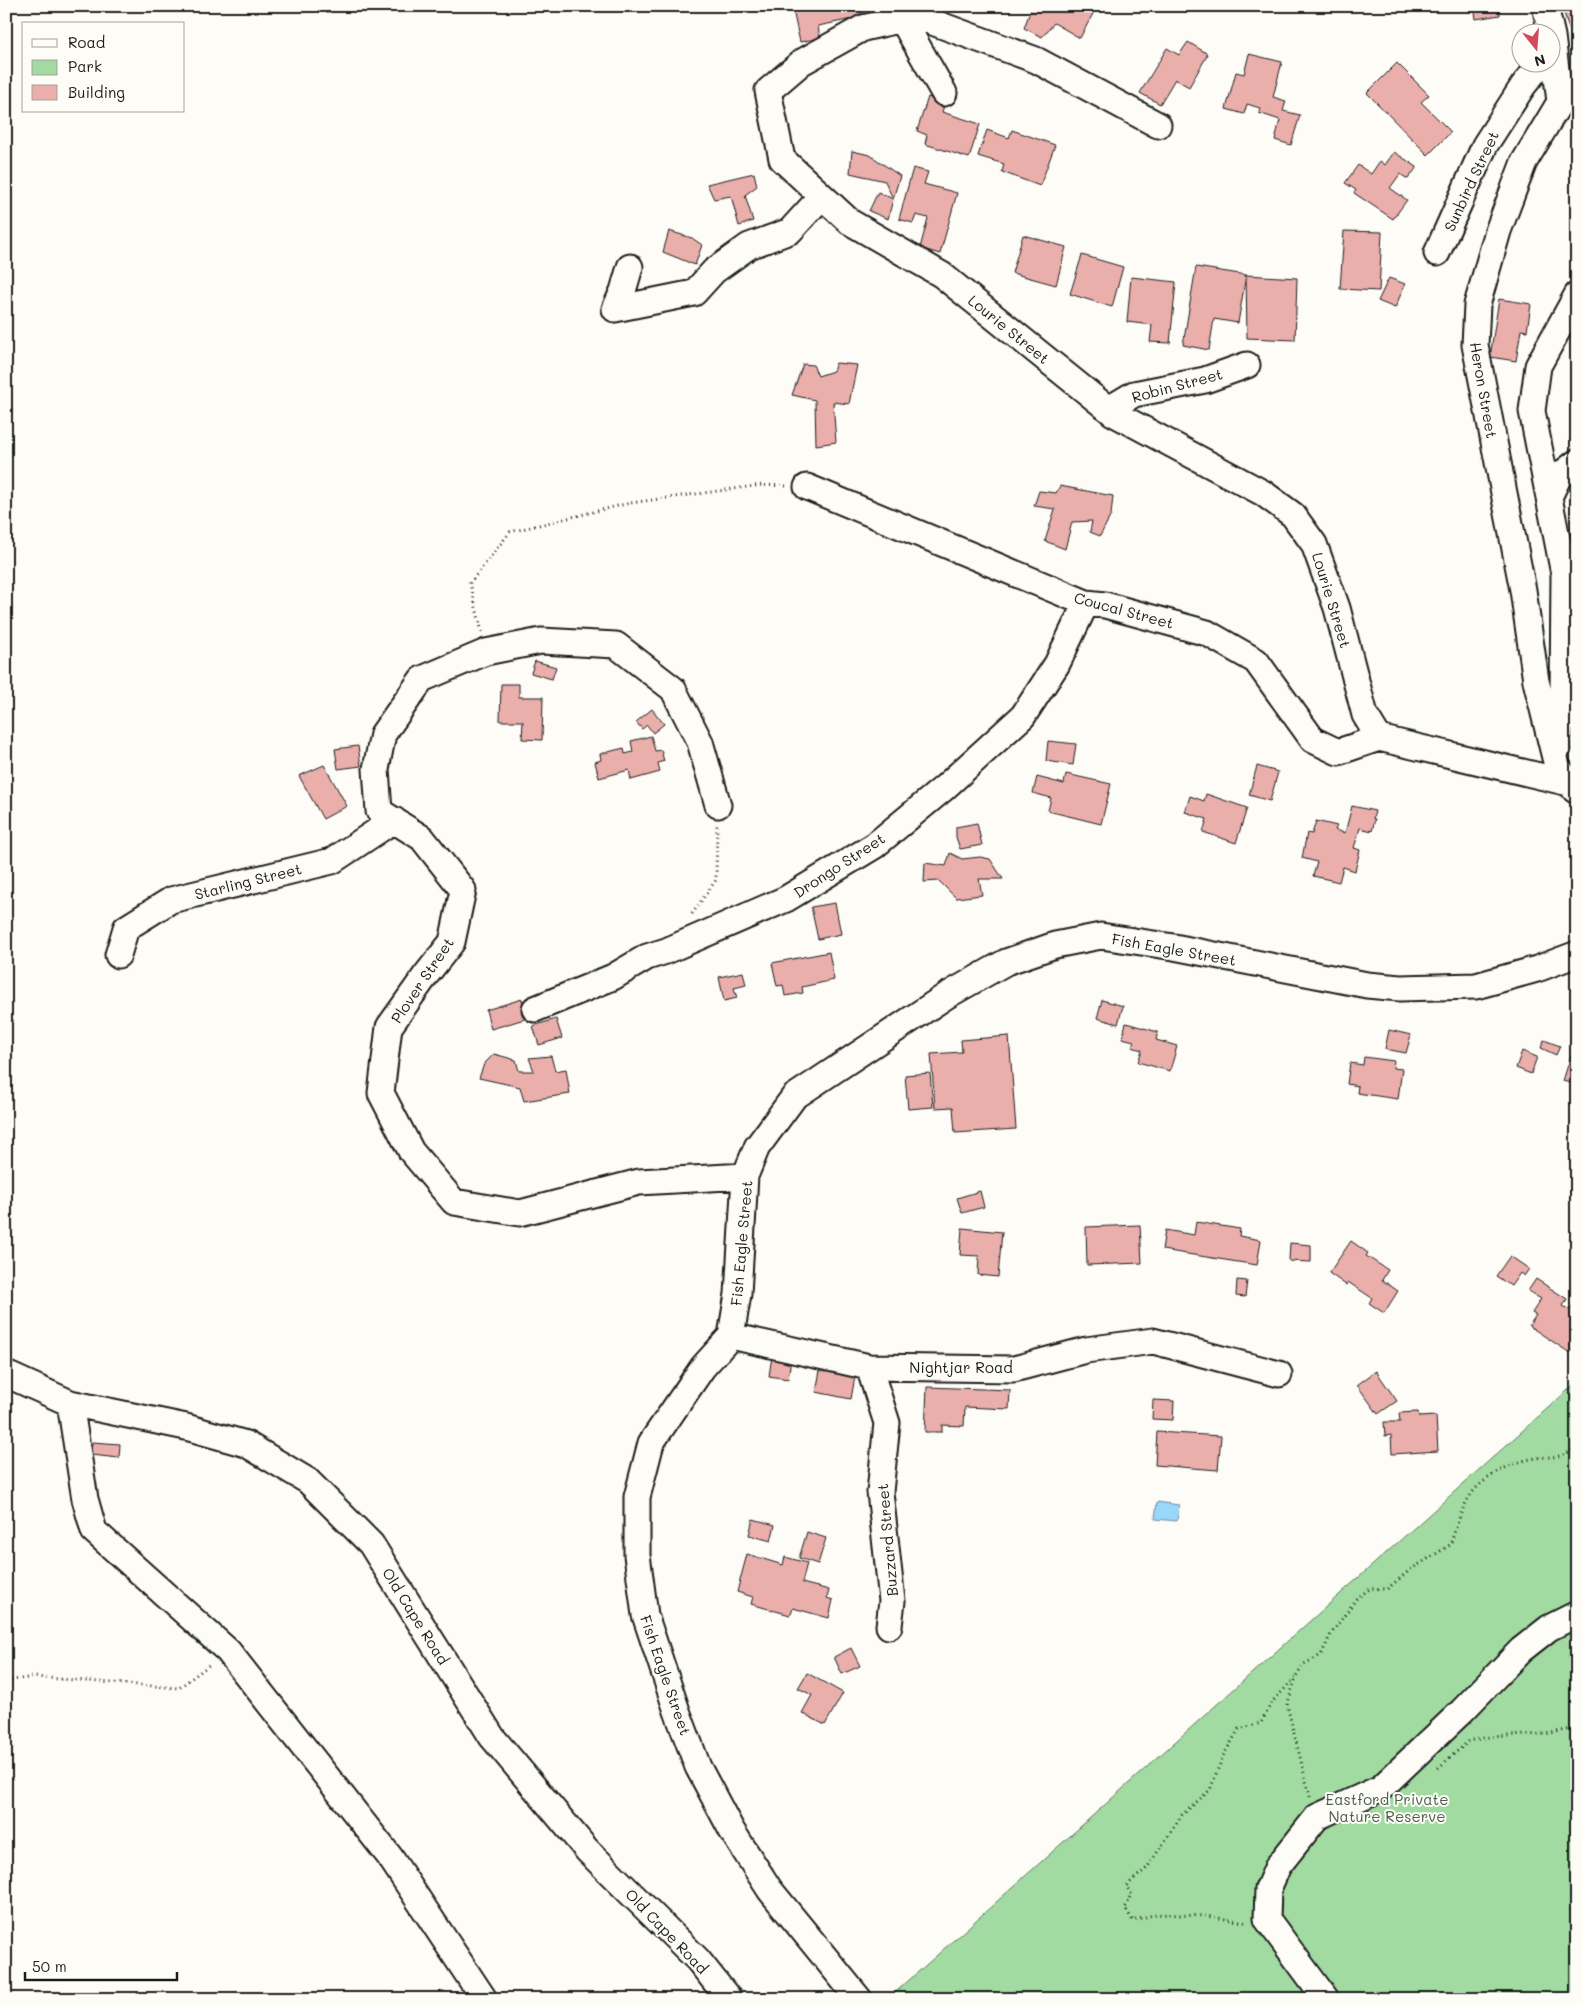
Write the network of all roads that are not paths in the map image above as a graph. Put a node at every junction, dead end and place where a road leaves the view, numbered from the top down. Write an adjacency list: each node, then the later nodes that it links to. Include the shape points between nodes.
1 (1545, 6): 3 (street, Heron Street)
2 (902, 19): 6 (street); 8 (street, Lourie Street, via 916,16 1036,60); 9 (street, Lourie Street, via 863,28 802,62 768,91 782,160)
3 (1546, 22)
4 (1534, 72): 10 (street, Sunbird Street, via 1485,145)
5 (1556, 72): 7 (street, Heron Street)
6 (944, 93)
7 (1569, 102): 20 (street, Heron Street, via 1524,162 1498,232 1477,305 1474,345 1521,581 1536,681)
8 (1158, 125)
9 (822, 196): 11 (street, via 790,231 749,246 714,271 694,293 615,308); 14 (street, Lourie Street, via 850,222 942,275)
10 (1438, 253)
11 (630, 267)
12 (1577, 295): 17 (street, via 1538,366 1532,411)
13 (1247, 365): 14 (street, Robin Street, via 1205,380 1134,394 1114,406)
14 (1113, 413): 19 (street, Lourie Street, via 1263,493 1293,515 1314,544 1338,608 1365,715)
15 (1577, 462): 17 (street, via 1558,476)
16 (807, 487): 18 (street, Coucal Street)
17 (1549, 497): 20 (street, via 1564,574 1563,696)
18 (1086, 603): 19 (street, Coucal Street, via 1105,605 1207,633 1256,661 1313,740 1338,752); 25 (street, Drongo Street, via 1057,664 1023,716 874,846 786,899 647,957 613,976)
19 (1379, 738): 20 (street)
20 (1568, 780)
21 (718, 805): 22 (street, Plover Street, via 700,742 673,689 616,645 541,641 486,652 422,679 383,734 376,769 379,811)
22 (394, 820): 24 (street, Starling Street, via 332,861 171,900 126,928); 26 (street, Plover Street, via 422,838 463,890 452,942 390,1027 381,1093 411,1150 454,1202 520,1213 640,1182)
23 (1577, 954): 26 (street, Fish Eagle Street, via 1476,986 1400,988 1368,985 1101,936 1054,945 1006,962 946,996 794,1097 757,1147)
24 (118, 956)
25 (535, 1009)
26 (745, 1176): 27 (street, Fish Eagle Street, via 738,1294)
27 (731, 1336): 28 (street, Nightjar Road); 36 (street, Fish Eagle Street, via 703,1367 651,1444 637,1497 638,1555 645,1615 698,1767 732,1831 770,1890)
28 (869, 1367): 30 (street, Nightjar Road, via 1014,1369 1086,1350 1153,1341); 33 (street, Buzzard Street, via 886,1423 880,1492 892,1601)
29 (6, 1374): 31 (street, Old Cape Road)
30 (1279, 1374)
31 (70, 1403): 34 (street, via 85,1499 94,1530 228,1651 390,1857); 35 (street, Old Cape Road, via 186,1427 246,1444 308,1481 371,1544 492,1737 587,1850 698,1960)
32 (1577, 1614): 37 (street, via 1549,1628 1521,1650 1381,1788 1317,1816 1278,1866 1268,1889 1267,1919)
33 (889, 1626)
34 (484, 1999)
35 (730, 1999)
36 (859, 1999)
37 (1326, 1999)

